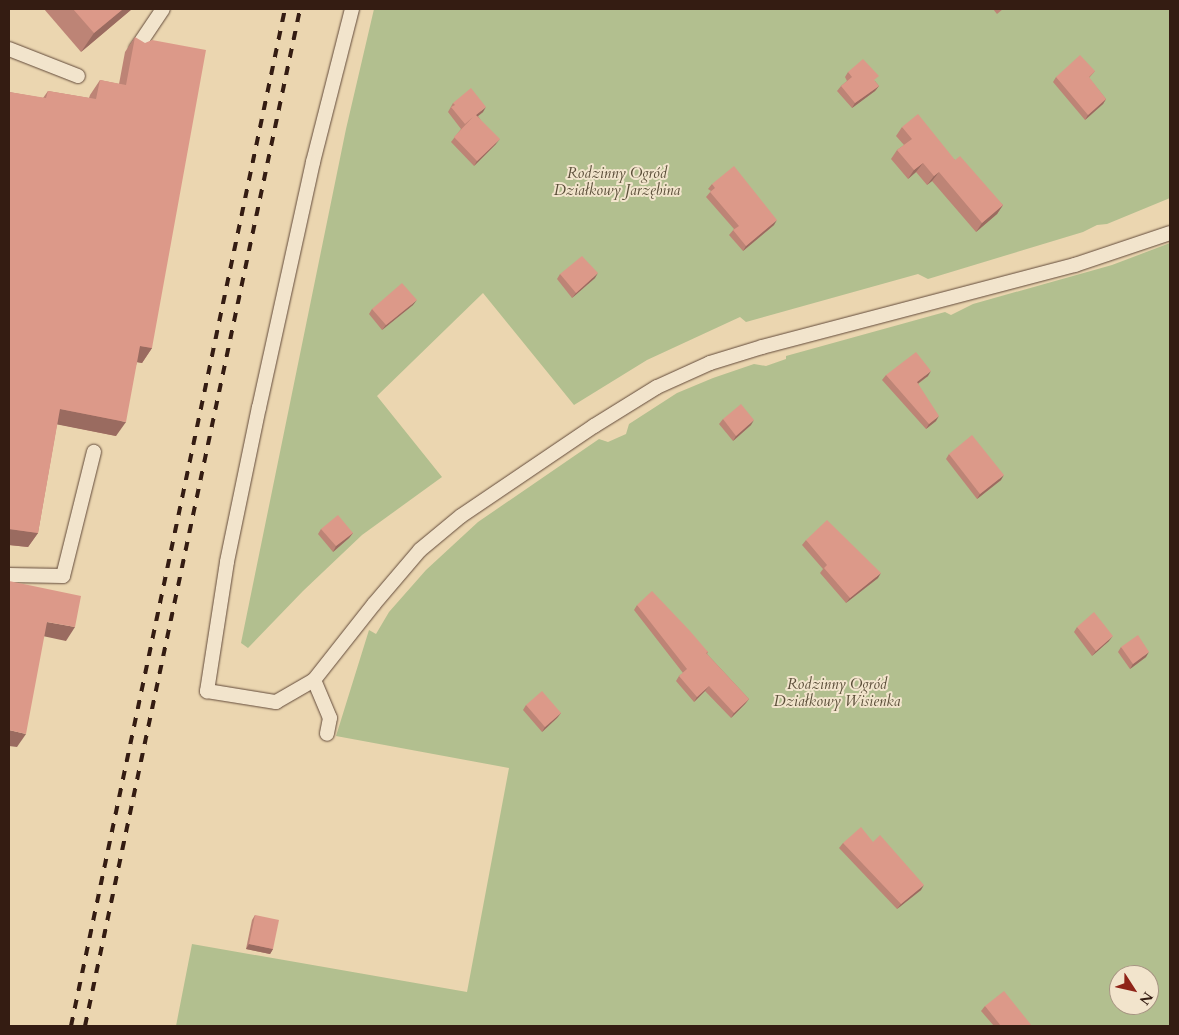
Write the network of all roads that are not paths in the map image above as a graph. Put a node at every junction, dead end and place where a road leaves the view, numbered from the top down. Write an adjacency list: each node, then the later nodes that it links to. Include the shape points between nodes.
1 (162, 9): 4 (lane)
2 (352, 9): 9 (lane, via 313,162 259,407 227,562 207,691 276,702)
3 (9, 49): 5 (lane)
4 (136, 49)
5 (78, 76)
6 (1170, 233): 9 (lane, via 1075,265 762,347 710,364 657,387 461,516 420,550)
7 (94, 452): 8 (lane, via 63,576)
8 (9, 575)
9 (314, 680): 10 (lane, via 330,718)
10 (327, 734)

